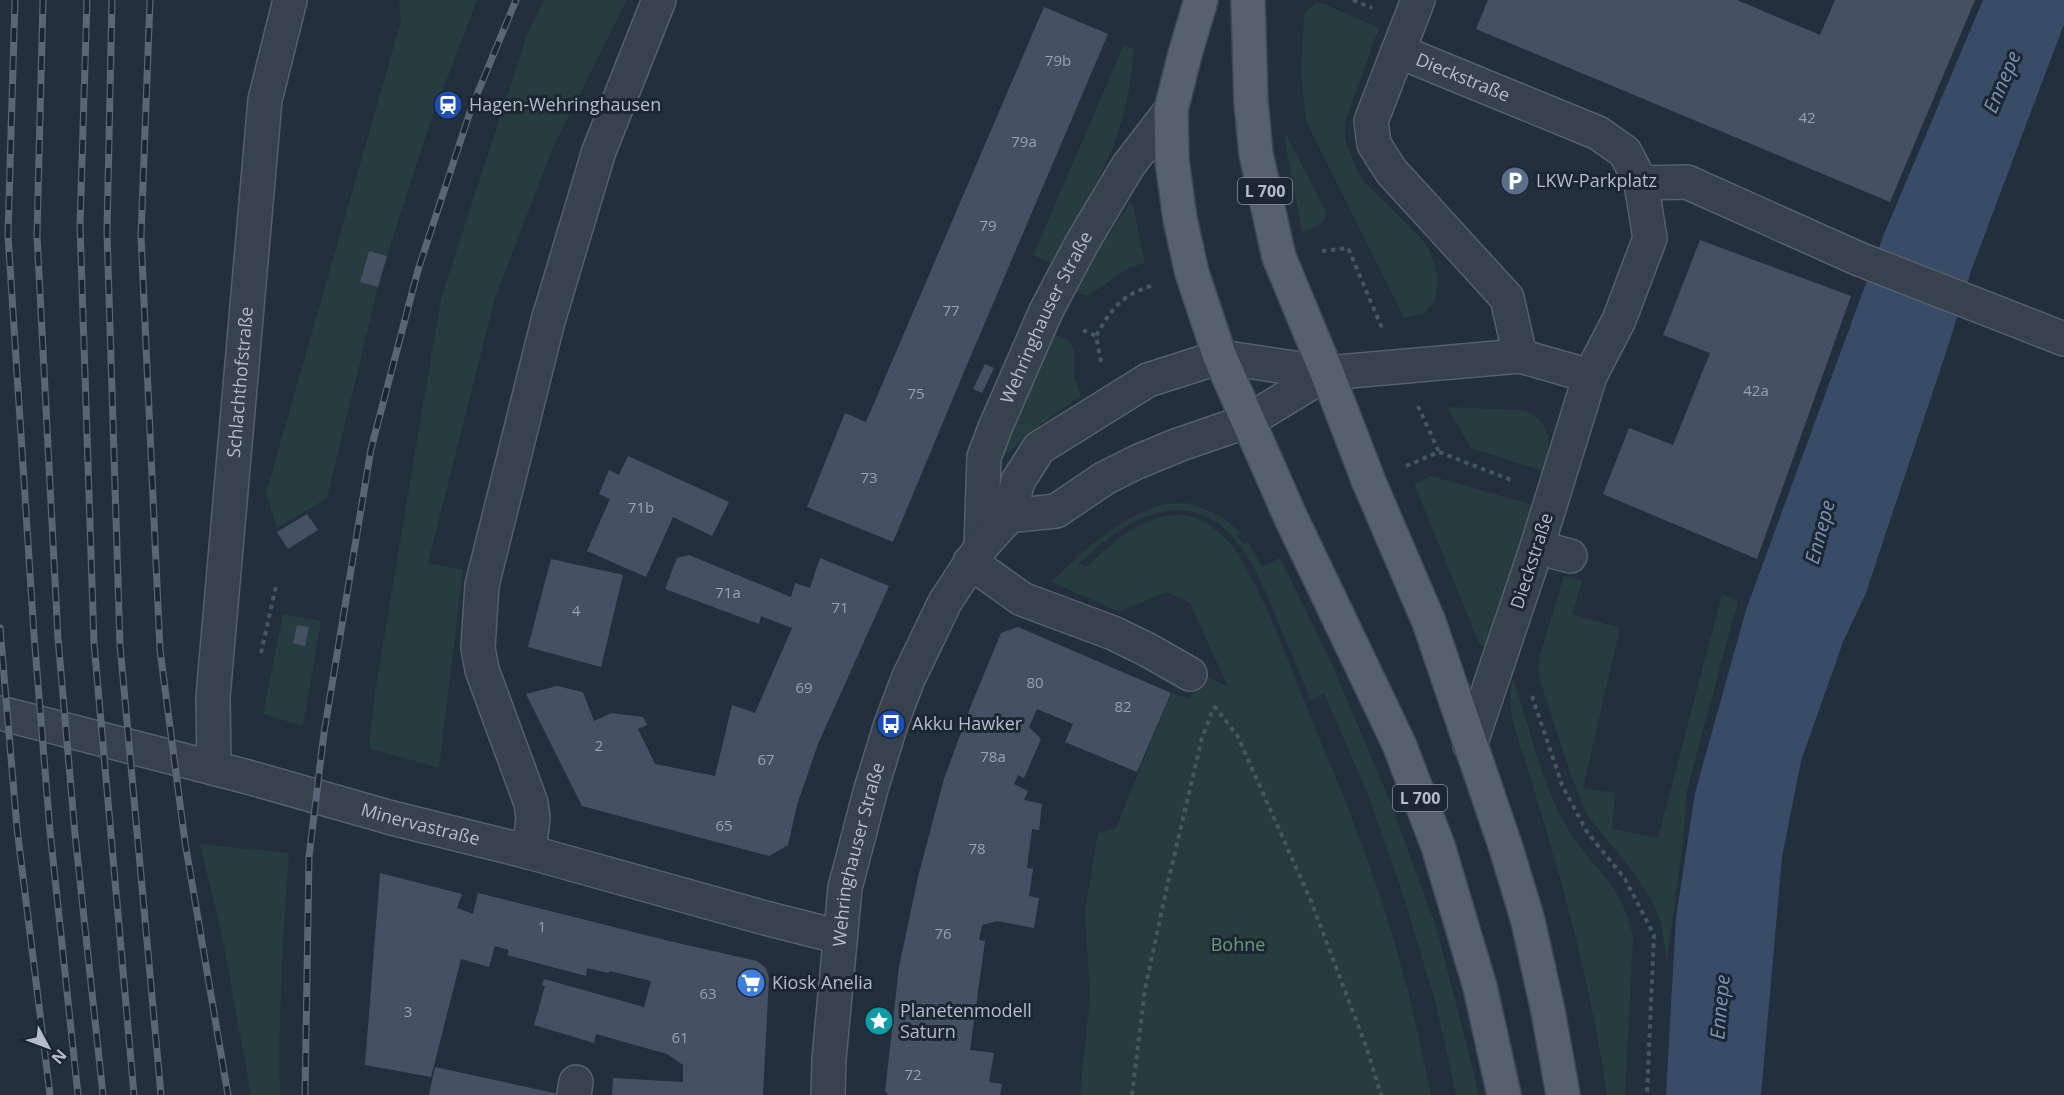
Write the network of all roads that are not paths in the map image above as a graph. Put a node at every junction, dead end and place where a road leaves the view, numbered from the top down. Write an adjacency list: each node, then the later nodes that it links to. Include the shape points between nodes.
1 (290, 0): 22 (street, Schlachthofstraße, via 265,100 213,697)
2 (659, 0): 23 (street, via 599,151 548,321 482,585 478,648 489,691 531,802)
3 (1201, 0): 7 (main road, Wehringhauser Straße / L 700)
4 (1248, 0): 12 (main road, L 700, via 1256,154 1279,256)
5 (1418, 0): 6 (street, Dieckstraße)
6 (1398, 51): 8 (street, Dieckstraße, via 1598,133 1625,152); 10 (street, Dieckstraße, via 1371,122 1374,144 1390,171 1507,298)
7 (1171, 110): 11 (main road, Wehringhauser Straße / L 700, via 1172,160 1180,219 1192,273); 17 (street, Wehringhauser Straße, via 1128,166 1046,311 984,457)
8 (1641, 183): 9 (street, via 1687,182 1859,259); 13 (street, Dieckstraße, via 1650,238 1619,320)
9 (2064, 339)
10 (1520, 356): 12 (street); 13 (street)
11 (1220, 357): 12 (street, Wehringhauser Straße); 14 (main road, Wehringhauser Straße / L 700); 15 (street, Wehringhauser Straße, via 1148,380 1039,448 1018,481)
12 (1327, 373): 14 (street); 21 (main road, L 700, via 1430,622)
13 (1590, 376): 16 (street, Dieckstraße)
14 (1248, 421): 15 (street, via 1137,462 1056,511); 26 (main road, L 700, via 1399,744 1438,846 1480,987)
15 (1009, 516): 17 (street, Wehringhauser Straße)
16 (1537, 547): 18 (street); 21 (street, Dieckstraße)
17 (975, 555): 19 (street, via 1022,598 1113,633); 24 (street, Wehringhauser Straße, via 928,635 891,724 845,888)
18 (1570, 555)
19 (1191, 674)
20 (0, 713): 22 (street, Minervastraße)
21 (1470, 746): 27 (main road, L 700, via 1528,921)
22 (214, 768): 23 (street, Minervastraße)
23 (529, 852): 24 (street, Minervastraße)
24 (840, 937): 25 (street, Wehringhauser Straße)
25 (828, 1095)
26 (1504, 1095)
27 (1563, 1095)

